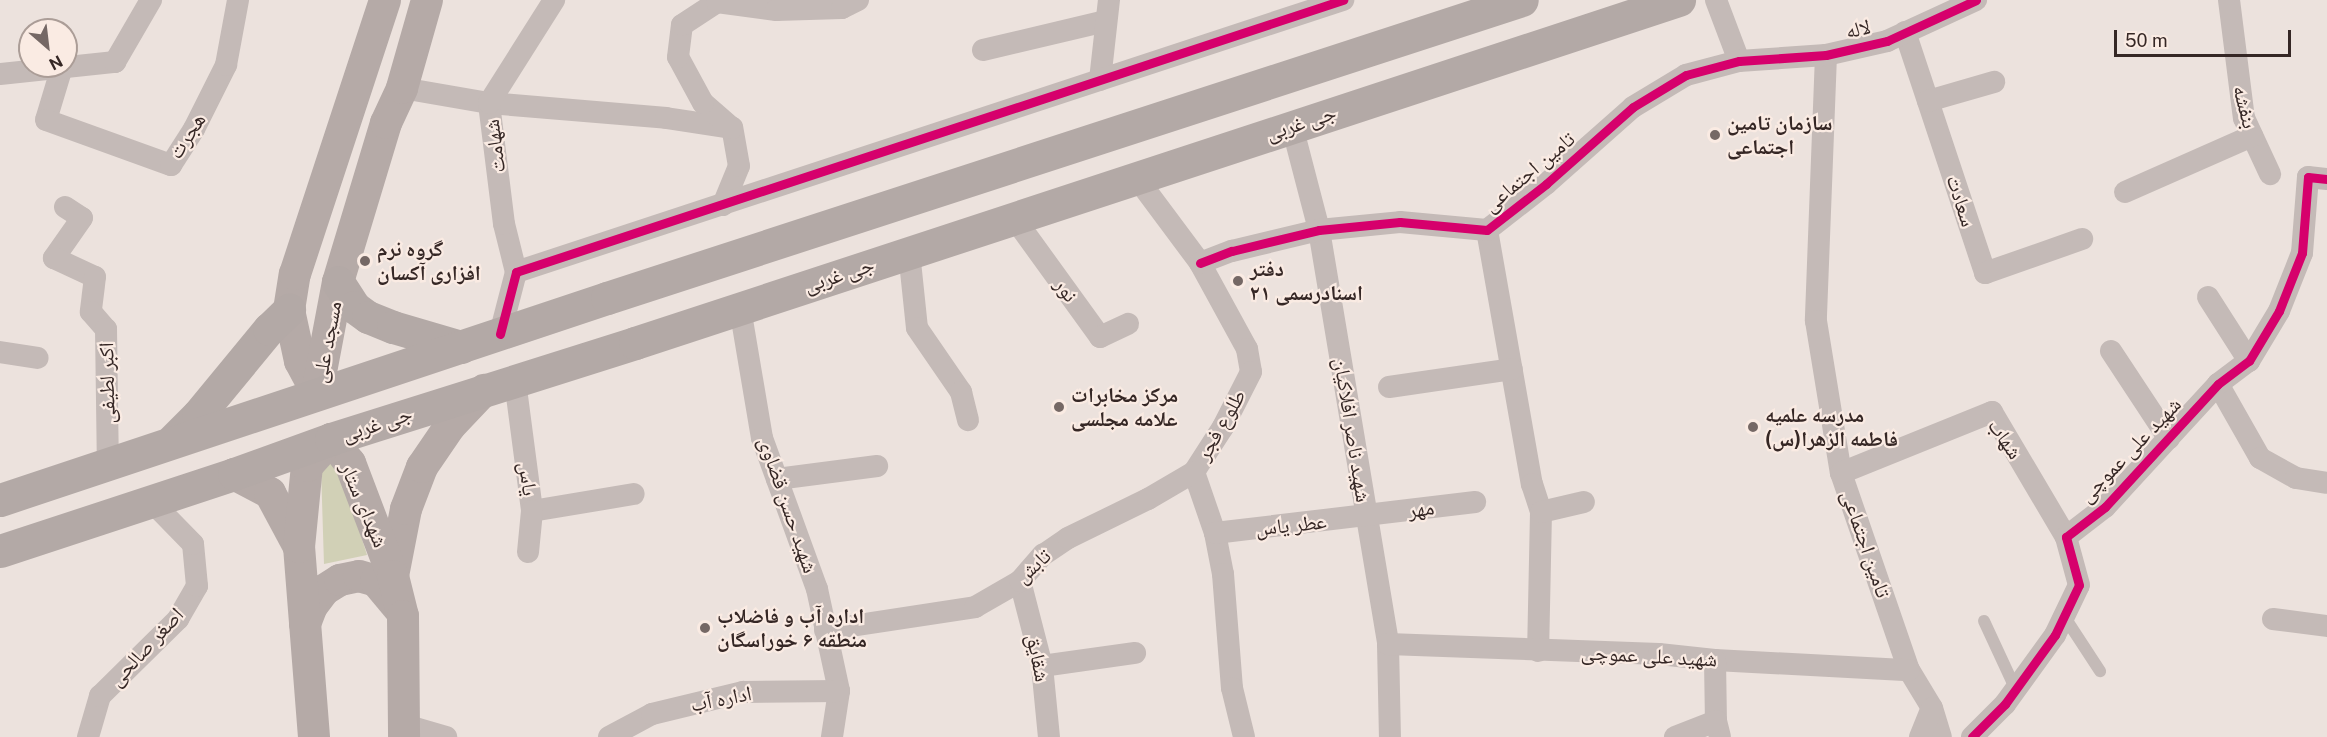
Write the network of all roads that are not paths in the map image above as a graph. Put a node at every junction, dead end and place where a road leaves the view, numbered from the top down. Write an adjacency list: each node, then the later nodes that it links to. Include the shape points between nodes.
1 (151, 0): 19 (street, via 115,62)
2 (238, 0): 22 (street, هجرت, via 226,65 171,165 46,120)
3 (386, 0): 47 (main road, مسجد علی, via 295,274)
4 (427, 0): 25 (main road, مسجد علی)
5 (554, 0): 27 (street, شهامت)
6 (858, 0): 29 (street, via 842,8 776,10 717,2 682,25 678,57 703,103)
7 (1343, 0): 23 (street)
8 (1522, 0): 13 (main road)
9 (1679, 0): 28 (main road, جی غربی)
10 (1716, 0): 18 (street)
11 (1976, 0): 15 (street, لاله)
12 (2229, 0): 30 (street, بنفشه, via 2244,118)
13 (1469, 7): 49 (main road)
14 (1107, 11): 16 (street); 23 (street)
15 (1905, 33): 17 (street, لاله); 26 (street, سعادت)
16 (983, 50)
17 (1826, 55): 18 (street, لاله); 67 (street, تامین اجتماعی, via 1816,321)
18 (1739, 61): 39 (street, تامین اجتماعی, via 1686,75 1633,107)
19 (78, 65)
20 (18, 72): 21 (street)
21 (0, 74)
22 (59, 78)
23 (1100, 80): 35 (street)
24 (1994, 82): 26 (street)
25 (402, 88): 27 (street); 44 (main road, مسجد علی, via 386,123)
26 (1928, 101): 40 (street, سعادت, via 1985,273)
27 (489, 103): 29 (street, via 666,118); 43 (street, شهامت, via 504,224)
28 (1292, 126): 32 (main road, جی غربی); 38 (street, شهید ناصر افلاکیان)
29 (732, 128): 35 (street, via 739,166)
30 (2252, 136): 31 (street, بنفشه); 34 (street)
31 (2270, 174)
32 (1136, 177): 37 (main road, جی غربی); 42 (street, طلوع فجر)
33 (2318, 178): 54 (street, شهید علی عموچی, via 2302,253 2279,311)
34 (2125, 192)
35 (723, 205): 43 (street)
36 (65, 207): 64 (street, اکبر لطیفی, via 81,218 54,258 95,278 91,312 106,329)
37 (1014, 218): 41 (main road, جی غربی); 48 (street, نور, via 1100,337)
38 (1319, 230): 39 (street, تامین اجتماعی, via 1400,222); 42 (street, تامین اجتماعی, via 1232,251); 78 (street, شهید ناصر افلاکیان)
39 (1487, 230): 55 (street)
40 (2082, 239)
41 (909, 252): 46 (main road, جی غربی); 60 (street, via 917,328 961,392)
42 (1200, 263): 66 (street, طلوع فجر, via 1247,349 1251,372)
43 (516, 272): 49 (street)
44 (338, 282): 50 (main road, via 354,307 368,317); 59 (main road, مسجد علی)
45 (2208, 297): 54 (street)
46 (740, 308): 57 (main road, جی غربی); 69 (street, شهید حسن قضاوی, via 762,438)
47 (289, 310): 59 (main road, مسجد علی, via 300,361); 63 (main road, via 269,328)
48 (1128, 324)
49 (500, 334): 50 (main road)
50 (461, 347): 59 (main road)
51 (2111, 351): 62 (street)
52 (0, 352): 53 (street)
53 (38, 358)
54 (2250, 360): 56 (street, شهید علی عموچی)
55 (1512, 369): 58 (street); 77 (street, via 1532,484)
56 (2218, 384): 62 (street, شهید علی عموچی); 70 (street, via 2260,458 2296,478)
57 (500, 386): 61 (main road, جی غربی); 76 (street, یاس); 84 (main road, via 450,426 422,467 406,509)
58 (1389, 387)
59 (317, 393): 61 (main road); 63 (main road)
60 (968, 420)
61 (331, 439): 68 (main road, جی غربی); 81 (main road, شهدای ستار, via 307,466); 84 (main road, شهدای ستار, via 350,463)
62 (2169, 439): 80 (street, شهید علی عموچی, via 2105,507)
63 (170, 444): 64 (main road)
64 (108, 464): 72 (main road)
65 (877, 466): 69 (street)
66 (1194, 472): 79 (street, طلوع فجر); 85 (street, تابش, via 1068,538 1043,555)
67 (1841, 473): 80 (street, شهاب, via 1992,412); 98 (street, تامین اجتماعی)
68 (234, 474): 73 (main road, جی غربی); 81 (main road, via 270,493)
69 (777, 480): 92 (street, شهید حسن قضاوی, via 817,589)
70 (2327, 483)
71 (634, 494): 76 (street, یاس)
72 (0, 500)
73 (151, 501): 82 (main road, جی غربی); 105 (street, اصغر صالحی, via 193,544 197,586 178,620 100,696)
74 (1584, 501): 77 (street)
75 (1476, 502): 78 (street, مهر)
76 (532, 511): 83 (street)
77 (1541, 512): 94 (street)
78 (1367, 516): 79 (street, عطر یاس); 93 (street, شهید ناصر افلاکیان)
79 (1215, 533): 111 (street, طلوع فجر, via 1223,574 1232,688)
80 (2066, 537): 87 (street, via 2079,585)
81 (299, 547): 90 (main road, شهدای ستار)
82 (0, 551)
83 (528, 552)
84 (393, 576): 86 (main road, شهدای ستار)
85 (1020, 581): 92 (street, تابش, via 975,607); 97 (street, شقایق)
86 (403, 616): 90 (main road, via 376,581 359,576 340,580 324,590); 104 (main road, شهدای ستار)
87 (2064, 616): 99 (lane); 101 (street)
88 (2273, 619): 91 (street)
89 (1984, 621): 101 (lane)
90 (305, 624): 106 (main road, شهدای ستار)
91 (2327, 626)
92 (825, 630): 100 (street, شهید حسن قضاوی)
93 (1388, 644): 94 (street, شهید علی عموچی); 112 (street, شهید ناصر افلاکیان)
94 (1538, 651): 96 (street, شهید علی عموچی, via 1659,654)
95 (1135, 653): 97 (street)
96 (1714, 660): 98 (street, شهید علی عموچی); 103 (street)
97 (1042, 666): 110 (street, شقایق)
98 (1909, 670): 102 (street, تامین اجتماعی)
99 (2100, 671)
100 (839, 690): 108 (street, اداره آب, via 743,692 652,714); 109 (street, شهید حسن قضاوی)
101 (2016, 690): 116 (street)
102 (1932, 708): 114 (street); 115 (street, تامین اجتماعی)
103 (1718, 729): 113 (street)
104 (404, 731): 107 (street)
105 (88, 737)
106 (314, 737)
107 (446, 737)
108 (609, 737)
109 (832, 737)
110 (1049, 737)
111 (1244, 737)
112 (1389, 737)
113 (1675, 737)
114 (1920, 737)
115 (1941, 737)
116 (1972, 737)

